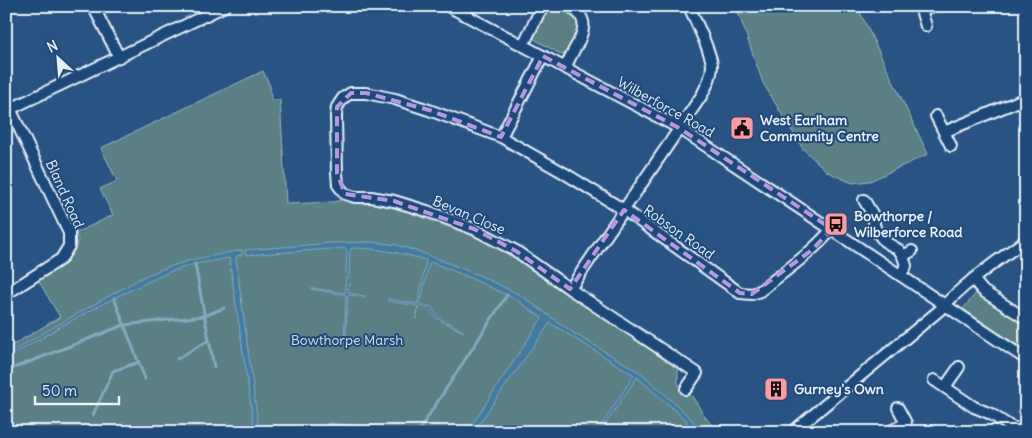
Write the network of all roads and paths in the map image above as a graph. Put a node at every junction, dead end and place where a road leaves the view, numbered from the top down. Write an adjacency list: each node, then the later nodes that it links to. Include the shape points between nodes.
1 (93, 6): 12 (street)
2 (225, 6): 12 (street)
3 (448, 6): 10 (street, Wilberforce Road)
4 (545, 6): 10 (street)
5 (569, 6): 13 (street, via 583,18 584,26)
6 (690, 6): 17 (street, via 712,67 702,95)
7 (934, 6): 8 (street)
8 (920, 8): 9 (street)
9 (926, 26)
10 (523, 45): 11 (street, Wilberforce Road)
11 (543, 56): 13 (street, Wilberforce Road); 19 (street)
12 (119, 57): 15 (street)
13 (565, 68): 17 (street, Wilberforce Road)
14 (1026, 98): 18 (street)
15 (8, 107): 29 (street, Bland Road, via 69,233 69,246 61,258)
16 (936, 116): 18 (street)
17 (679, 128): 23 (street); 24 (street, Wilberforce Road)
18 (944, 132): 20 (street)
19 (501, 138): 21 (street, Robson Road, via 395,99 351,93 342,98 336,116 338,185); 23 (street, Robson Road)
20 (951, 146)
21 (345, 194): 28 (street, Bevan Close, via 394,201 474,229 516,251)
22 (864, 200): 26 (street, via 884,241 907,254)
23 (624, 210): 24 (street, Robson Road, via 740,293 760,291 812,250); 28 (street)
24 (832, 229): 26 (street, Wilberforce Road)
25 (1026, 240): 27 (street)
26 (901, 274): 30 (street, Wilberforce Road)
27 (973, 279): 30 (street); 31 (street, via 983,291)
28 (570, 289): 36 (street, Bevan Close, via 697,373)
29 (6, 294)
30 (945, 304): 32 (street, Wilberforce Road); 39 (street)
31 (1026, 319)
32 (1026, 359)
33 (959, 367): 35 (street)
34 (934, 380): 35 (street)
35 (945, 387): 40 (street, via 1011,427)
36 (686, 389)
37 (898, 408): 38 (street)
38 (908, 427): 41 (street)
39 (796, 429)
40 (1026, 430)
41 (890, 432)

